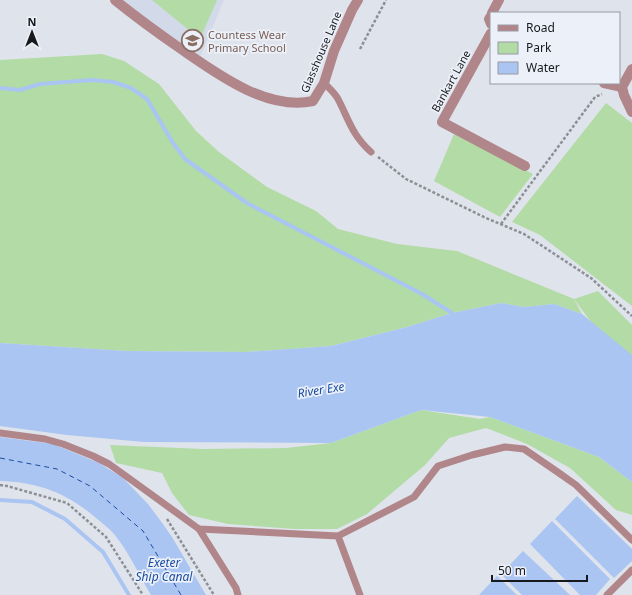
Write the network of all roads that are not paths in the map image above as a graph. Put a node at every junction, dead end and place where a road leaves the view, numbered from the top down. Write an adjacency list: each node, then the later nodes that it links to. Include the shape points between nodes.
1 (115, 0): 7 (street, Glasshouse Lane, via 224,78 264,97 296,103 314,101)
2 (358, 0): 7 (street, Glasshouse Lane, via 334,51)
3 (499, 0): 4 (street)
4 (493, 12)
5 (490, 35): 12 (street, Bankart Lane, via 442,122)
6 (632, 69): 8 (street)
7 (324, 83): 11 (lane, via 337,98 354,133)
8 (622, 87): 9 (street); 10 (street)
9 (605, 88)
10 (632, 112)
11 (371, 152)
12 (525, 166)
13 (0, 433): 14 (lane, via 51,440 104,461)
14 (198, 530): 15 (lane); 18 (lane)
15 (338, 536): 16 (lane, via 414,497 438,466 504,447 524,449 559,473); 19 (lane)
16 (632, 540)
17 (632, 570): 20 (lane)
18 (238, 595)
19 (360, 595)
20 (606, 595)

